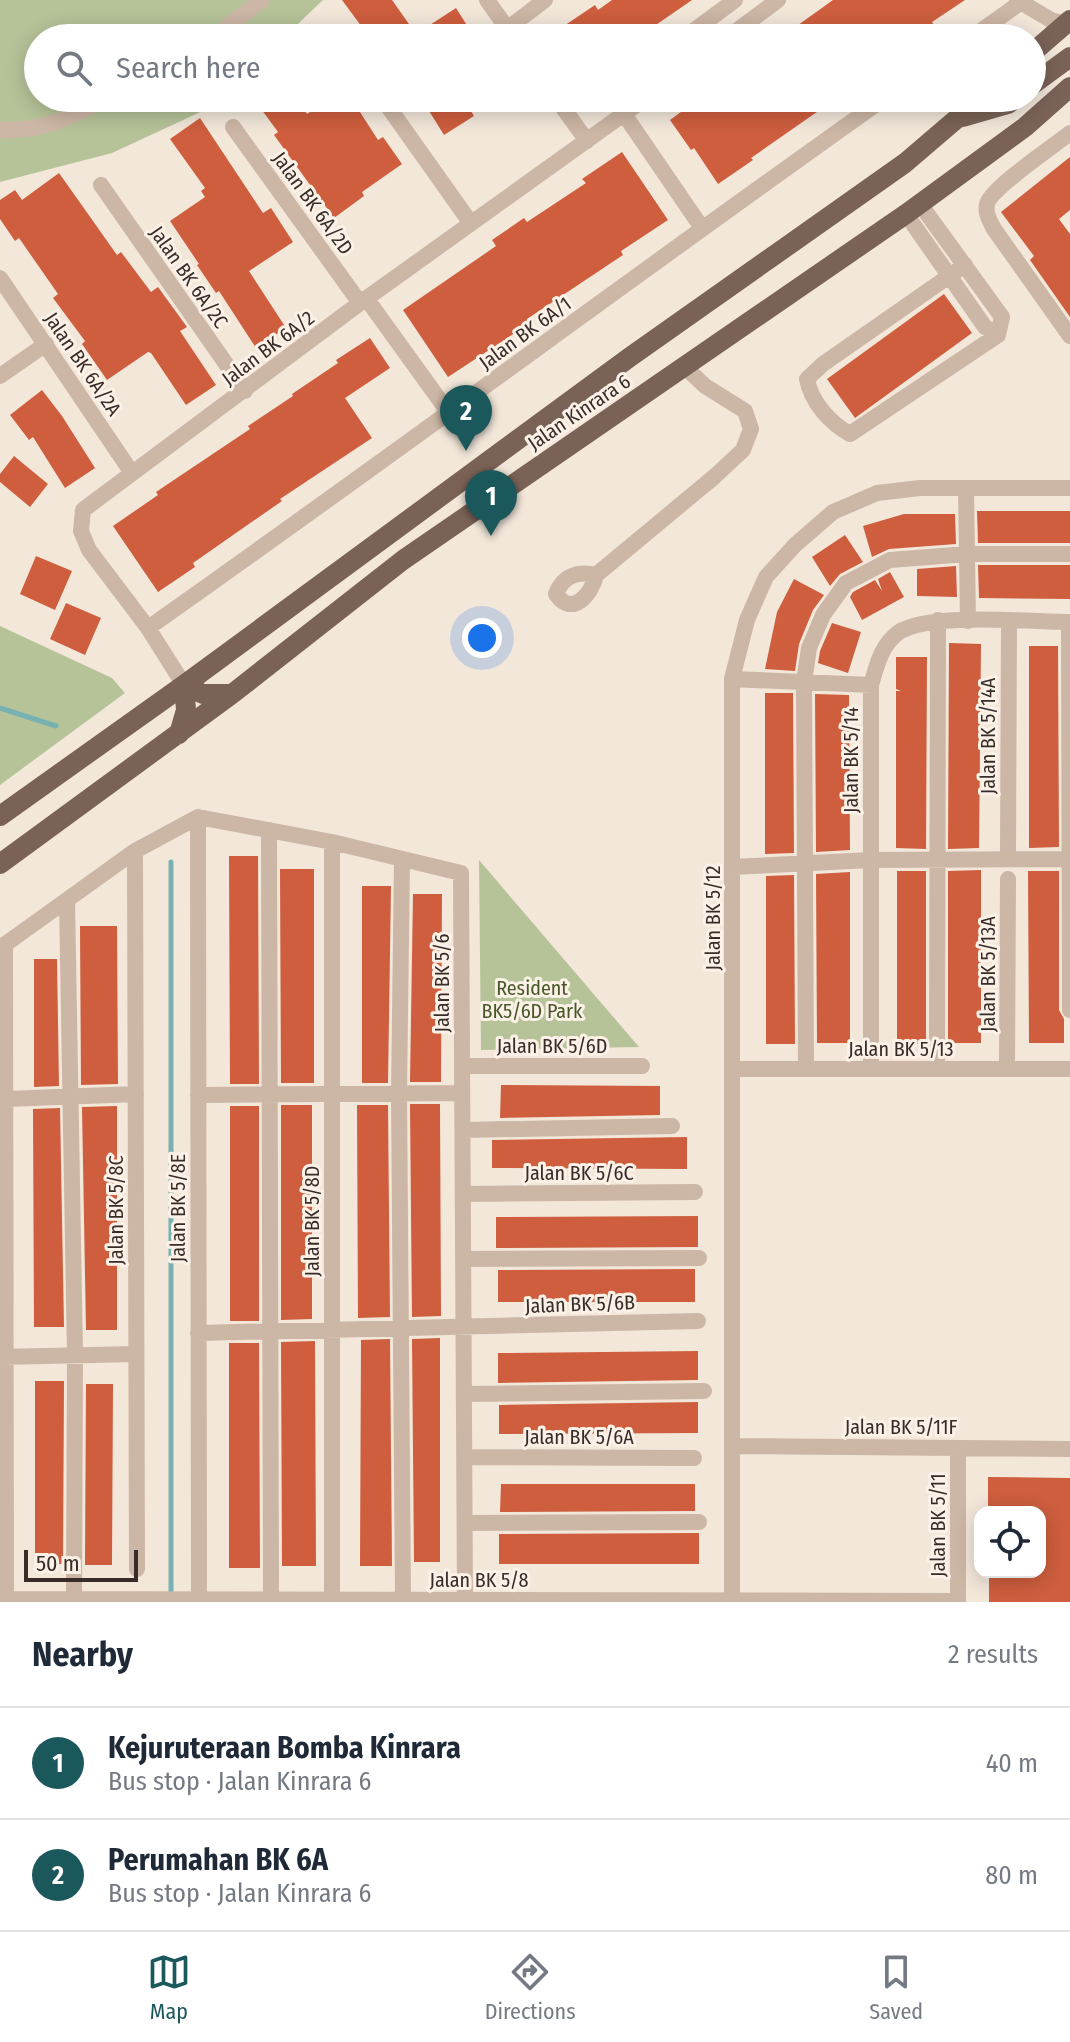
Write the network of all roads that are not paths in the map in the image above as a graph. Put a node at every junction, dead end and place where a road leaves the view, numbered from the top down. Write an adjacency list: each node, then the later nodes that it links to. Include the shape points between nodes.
1 (262, 0): 8 (street)
2 (487, 0): 9 (street)
3 (545, 0): 10 (street)
4 (735, 0): 11 (street)
5 (778, 0): 12 (street)
6 (1019, 2): 7 (street); 13 (street)
7 (1068, 22): 14 (main road)
8 (231, 24)
9 (504, 24)
10 (520, 24)
11 (703, 24)
12 (746, 24)
13 (990, 24)
14 (1046, 41)
15 (1070, 57): 16 (main road)
16 (1046, 75)
17 (1070, 87): 18 (main road, Jalan Kinrara 6)
18 (1046, 108)
19 (76, 112): 30 (street, via 30,130)
20 (392, 112): 35 (street)
21 (566, 112): 32 (street)
22 (627, 112): 27 (street, Jalan BK 6A/2)
23 (865, 112): 36 (street, Jalan BK 6A/1)
24 (965, 112): 28 (main road, Jalan Kinrara 6)
25 (982, 112): 28 (main road)
26 (1042, 112): 34 (main road, Jalan Kinrara 6)
27 (624, 114): 32 (street, Jalan BK 6A/2); 36 (street)
28 (956, 120): 61 (main road, Jalan Kinrara 6, via 905,163 630,357)
29 (233, 127): 40 (street, Jalan BK 6A/2D)
30 (0, 130)
31 (1070, 133): 42 (street, via 998,189 988,201 987,214)
32 (587, 141): 35 (street, Jalan BK 6A/2)
33 (101, 185): 46 (street, Jalan BK 6A/2C)
34 (913, 209): 37 (street); 38 (street); 44 (main road, Jalan Kinrara 6)
35 (470, 222): 40 (street, Jalan BK 6A/2)
36 (702, 228): 47 (street, Jalan BK 6A/1)
37 (965, 265): 38 (street); 41 (street, via 1002,317)
38 (950, 276): 41 (street, via 985,327); 41 (street, via 823,364 807,379 809,393 836,426 850,434)
39 (0, 278): 43 (street, Jalan BK 6A/2A)
40 (363, 300): 46 (street, Jalan BK 6A/2); 47 (street, Jalan BK 6A/2D)
41 (998, 335)
42 (1070, 336)
43 (46, 344): 45 (street); 48 (street, Jalan BK 6A/2A)
44 (686, 368): 53 (street, via 745,411 751,429 743,450); 63 (main road, Jalan Kinrara 6, via 403,560)
45 (0, 376)
46 (245, 391): 48 (street, Jalan BK 6A/2)
47 (449, 413): 58 (street, Jalan BK 6A/1)
48 (132, 473): 58 (street, Jalan BK 6A/2, via 83,510 81,531 89,550)
49 (966, 488): 50 (street, Jalan BK 5/12); 51 (street); 59 (street, Jalan BK 5/12, via 877,493 833,512 766,577 747,620)
50 (1070, 488)
51 (967, 554): 52 (street); 55 (street); 60 (street, via 890,560 846,583 823,615 809,648)
52 (1070, 554)
53 (596, 575)
54 (938, 620): 55 (street, Jalan BK 5/14); 62 (street, Jalan BK 5/14, via 900,632 880,653); 74 (street)
55 (968, 621): 56 (street, Jalan BK 5/14)
56 (1009, 621): 57 (street, Jalan BK 5/14); 70 (street, Jalan BK 5/14A)
57 (1070, 622): 72 (street)
58 (148, 628): 61 (street, Jalan BK 6A/2)
59 (732, 679): 60 (street); 77 (street, Jalan BK 5/12)
60 (804, 682): 62 (street); 75 (street)
61 (184, 685): 63 (main road, via 203,694); 64 (main road, via 186,710); 65 (main road, Jalan Kinrara 6)
62 (871, 685): 73 (street, Jalan BK 5/14)
63 (232, 694): 64 (main road, Jalan Kinrara 6)
64 (179, 734): 76 (main road, Jalan Kinrara 6)
65 (0, 816)
66 (198, 817): 67 (street, Jalan BK 5/6); 69 (street); 95 (street, Jalan BK 5/8E)
67 (269, 830): 68 (street, Jalan BK 5/6); 92 (street)
68 (332, 842): 71 (street, Jalan BK 5/6); 93 (street, Jalan BK 5/8D)
69 (135, 851): 79 (street); 91 (street, Jalan BK 5/8C)
70 (1008, 851)
71 (402, 859): 82 (street, Jalan BK 5/6, via 461,873); 94 (street)
72 (1070, 859): 74 (street); 81 (street)
73 (871, 860): 74 (street); 75 (street); 86 (street, Jalan BK 5/14)
74 (937, 860): 87 (street)
75 (804, 863): 77 (street); 85 (street)
76 (0, 864)
77 (733, 867): 84 (street, Jalan BK 5/12)
78 (1008, 879): 88 (street, Jalan BK 5/13A)
79 (67, 900): 80 (street); 96 (street)
80 (3, 946): 97 (street)
81 (1070, 1010)
82 (462, 1066): 83 (street, Jalan BK 5/6D); 90 (street, Jalan BK 5/6)
83 (642, 1066)
84 (732, 1069): 85 (street, Jalan BK 5/13); 116 (street, Jalan BK 5/12)
85 (806, 1069): 86 (street, Jalan BK 5/13)
86 (871, 1069): 87 (street, Jalan BK 5/13)
87 (937, 1069): 88 (street, Jalan BK 5/13)
88 (1007, 1069): 89 (street, Jalan BK 5/13)
89 (1070, 1069)
90 (462, 1093): 94 (street); 99 (street, Jalan BK 5/6)
91 (136, 1094): 96 (street); 111 (street, Jalan BK 5/8C)
92 (270, 1094): 93 (street); 95 (street); 109 (street)
93 (332, 1094): 94 (street); 108 (street, Jalan BK 5/8D)
94 (399, 1094): 107 (street)
95 (198, 1095): 110 (street, Jalan BK 5/8E)
96 (72, 1096): 97 (street); 112 (street)
97 (6, 1099): 100 (street)
98 (672, 1126): 99 (street)
99 (463, 1130): 102 (street, Jalan BK 5/6)
100 (3, 1148): 113 (street)
101 (695, 1192): 102 (street, Jalan BK 5/6C)
102 (463, 1194): 104 (street, Jalan BK 5/6)
103 (699, 1258): 104 (street)
104 (463, 1259): 106 (street, Jalan BK 5/6)
105 (698, 1321): 106 (street, Jalan BK 5/6B)
106 (464, 1328): 107 (street, Jalan BK 5/6B); 115 (street, Jalan BK 5/6)
107 (400, 1329): 108 (street, Jalan BK 5/6B); 127 (street)
108 (332, 1330): 109 (street, Jalan BK 5/6B); 126 (street, Jalan BK 5/8D)
109 (271, 1332): 110 (street, Jalan BK 5/6B); 129 (street)
110 (198, 1333): 125 (street, Jalan BK 5/8E)
111 (136, 1354): 112 (street); 123 (street, Jalan BK 5/8C)
112 (75, 1355): 113 (street); 128 (street)
113 (3, 1357): 124 (street)
114 (704, 1391): 115 (street)
115 (464, 1394): 119 (street, Jalan BK 5/6)
116 (732, 1446): 117 (street, Jalan BK 5/11F); 131 (street, Jalan BK 5/12)
117 (958, 1448): 118 (street, Jalan BK 5/11F); 134 (street, Jalan BK 5/11)
118 (1070, 1449)
119 (465, 1457): 120 (street, Jalan BK 5/6A); 122 (street, Jalan BK 5/6)
120 (694, 1458)
121 (699, 1522): 122 (street)
122 (465, 1523): 130 (street, Jalan BK 5/6)
123 (137, 1569)
124 (3, 1599): 128 (street, Jalan BK 5/8)
125 (199, 1599): 128 (street, Jalan BK 5/8); 129 (street, Jalan BK 5/8)
126 (332, 1599): 127 (street, Jalan BK 5/8); 129 (street, Jalan BK 5/8)
127 (403, 1599): 130 (street, Jalan BK 5/8)
128 (82, 1600)
129 (264, 1600)
130 (455, 1600): 132 (street, Jalan BK 5/8)
131 (732, 1600): 132 (street, Jalan BK 5/8); 133 (street, Jalan BK 5/8)
132 (617, 1601)
133 (825, 1601): 134 (street, Jalan BK 5/8)
134 (958, 1602)

